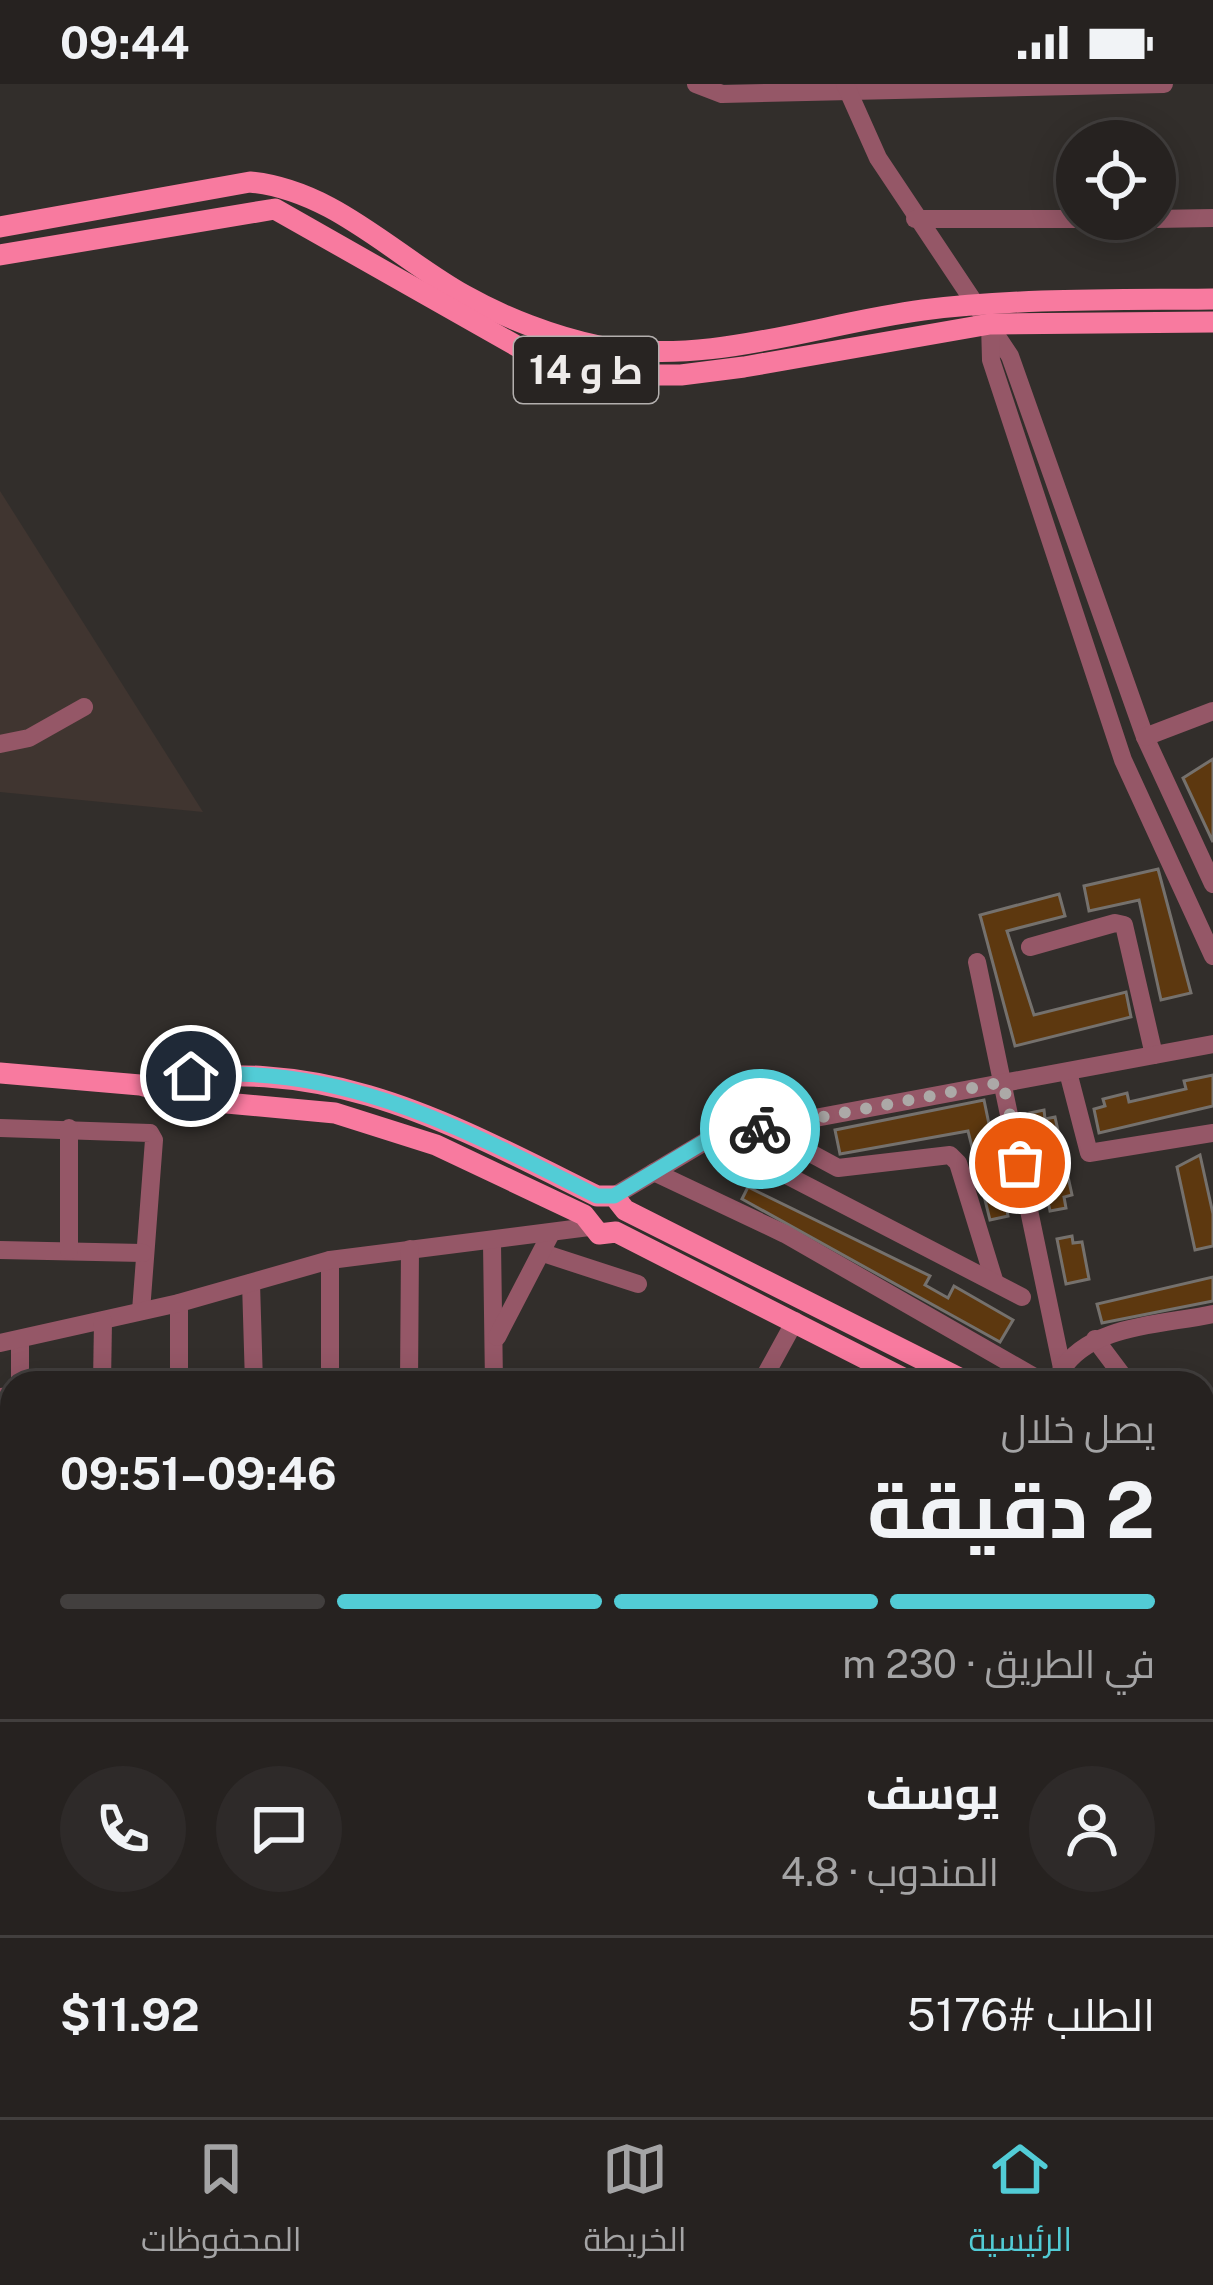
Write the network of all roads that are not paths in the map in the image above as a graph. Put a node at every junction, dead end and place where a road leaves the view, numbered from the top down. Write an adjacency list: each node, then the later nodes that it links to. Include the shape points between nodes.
1 (696, 84): 3 (street, via 722,94)
2 (1164, 84): 3 (street)
3 (846, 86): 5 (street)
4 (1213, 218): 7 (street)
5 (915, 219): 6 (street); 11 (street)
6 (1056, 219)
7 (1176, 219)
8 (0, 227): 11 (main road, via 250,182 285,185 466,296 547,331 662,352)
9 (0, 255): 13 (main road, ط و 14, via 275,209 536,357 604,375 744,367)
10 (1213, 299): 11 (main road)
11 (974, 304): 13 (street)
12 (1213, 322): 13 (main road, ط و 14)
13 (990, 325): 16 (street, via 1010,356); 20 (street, via 991,360 1123,760)
14 (84, 706): 17 (street, via 28,738)
15 (1213, 711): 16 (street)
16 (1145, 737): 18 (street)
17 (0, 744)
18 (1213, 884)
19 (1030, 947): 23 (street, via 1124,925)
20 (1213, 956)
21 (977, 962): 26 (street)
22 (1213, 1044): 23 (street)
23 (1154, 1055): 24 (street)
24 (1068, 1072): 26 (street); 30 (street, via 1089,1153)
25 (0, 1073): 33 (main road, via 140,1085 206,1075 315,1082 380,1096 443,1120)
26 (1003, 1082): 29 (street); 64 (street)
27 (0, 1128): 28 (street)
28 (69, 1128): 38 (street); 39 (street, via 143,1129 153,1136)
29 (764, 1128): 31 (street); 41 (street, via 838,1168 950,1155)
30 (1213, 1133)
31 (712, 1137): 32 (street); 41 (street)
32 (654, 1172): 33 (street); 63 (street, via 785,1234)
33 (604, 1213): 35 (street); 49 (main road); 62 (main road)
34 (492, 1243): 35 (street); 37 (street); 52 (street)
35 (546, 1244): 43 (street); 52 (street)
36 (0, 1250): 38 (street)
37 (410, 1250): 40 (street); 58 (street)
38 (69, 1251): 39 (street)
39 (143, 1253): 46 (street)
40 (330, 1260): 42 (street); 57 (street)
41 (994, 1280): 44 (street)
42 (251, 1283): 45 (street); 56 (street)
43 (638, 1284)
44 (1022, 1297)
45 (179, 1303): 46 (street); 55 (street)
46 (141, 1311): 48 (street)
47 (1213, 1314): 50 (street)
48 (103, 1321): 51 (street); 54 (street)
49 (795, 1322): 60 (street); 61 (main road)
50 (1095, 1339): 65 (street); 66 (street)
51 (10, 1341): 53 (street)
52 (494, 1341): 59 (street)
53 (17, 1371)
54 (102, 1371)
55 (179, 1371)
56 (254, 1371)
57 (330, 1371)
58 (409, 1371)
59 (494, 1371)
60 (768, 1371)
61 (890, 1371)
62 (943, 1371)
63 (1024, 1371)
64 (1058, 1371)
65 (1062, 1371)
66 (1119, 1371)

